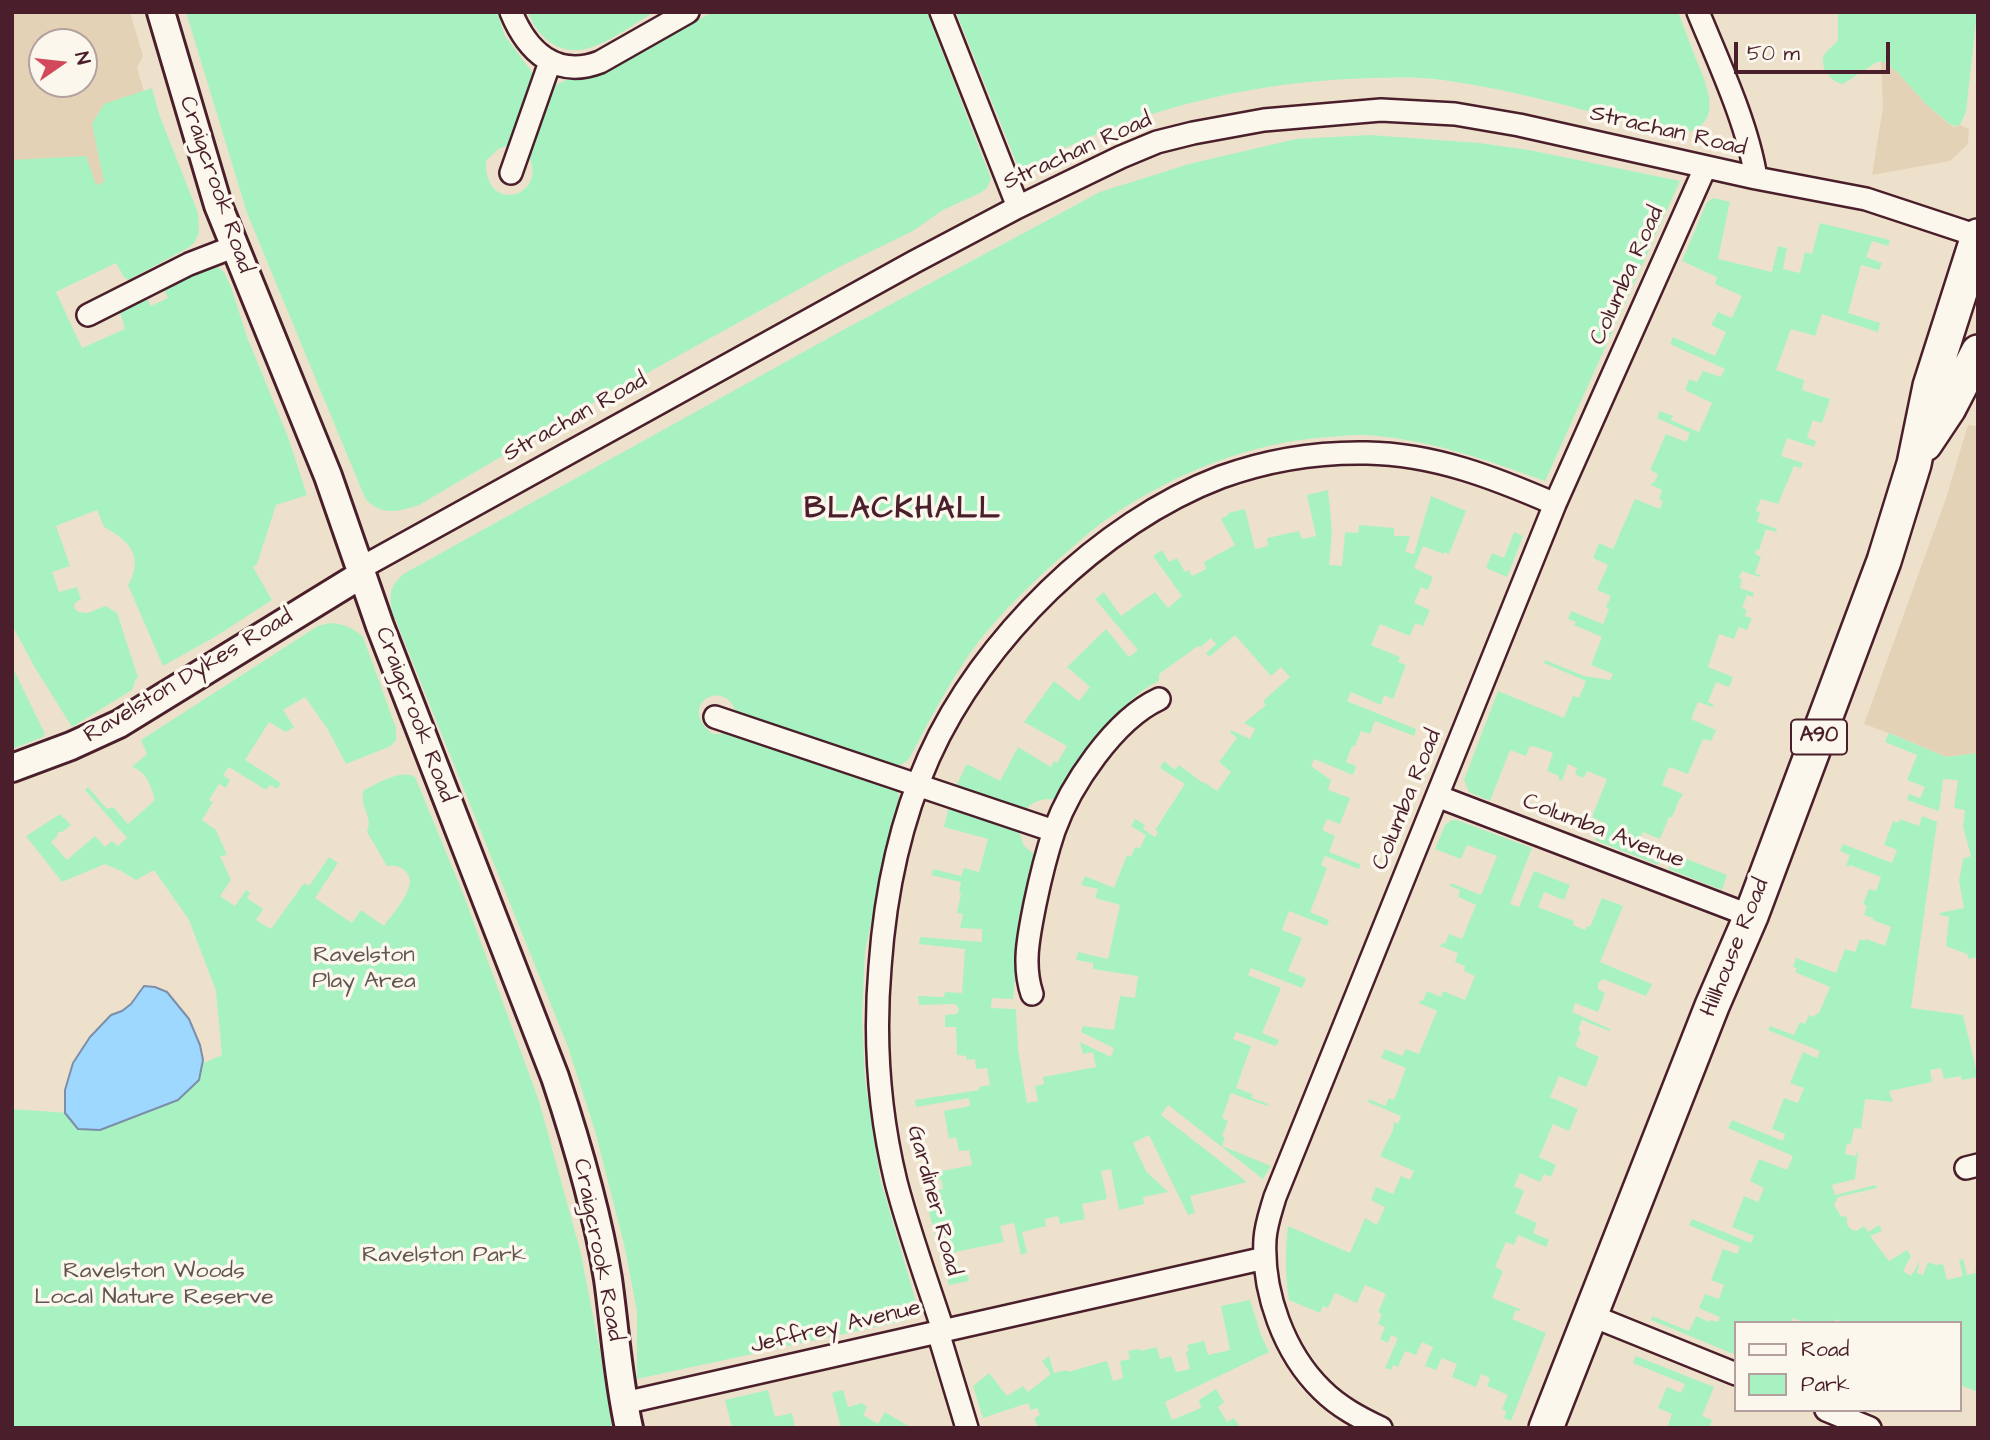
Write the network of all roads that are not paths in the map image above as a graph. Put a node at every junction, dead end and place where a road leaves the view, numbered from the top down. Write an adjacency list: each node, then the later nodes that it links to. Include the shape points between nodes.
1 (161, 12): 12 (street, Craigcrook Road)
2 (511, 12): 6 (street, via 524,37)
3 (688, 12): 6 (street, via 592,65)
4 (941, 12): 10 (street)
5 (1698, 12): 9 (street, via 1745,132)
6 (550, 62): 8 (street)
7 (1705, 168): 9 (street, Strachan Road); 10 (street, Strachan Road, via 1519,125 1455,114 1381,110 1229,125 1157,142); 17 (street, Columba Road)
8 (511, 173)
9 (1756, 178): 11 (street, Strachan Road, via 1874,201)
10 (1018, 207): 18 (street, Strachan Road)
11 (1978, 236): 16 (main road, Hillhouse Road / A90, via 1930,386)
12 (233, 247): 13 (street); 18 (street, Craigcrook Road, via 328,476)
13 (88, 315)
14 (1978, 352): 15 (main road, Hillhouse Road / A90)
15 (1967, 396): 16 (main road, Hillhouse Road / A90, via 1928,438)
16 (1914, 464): 25 (main road, Hillhouse Road / A90, via 1884,561)
17 (1556, 504): 22 (street, Gardiner Road, via 1465,469 1369,453 1287,459 1202,485 1121,532 1038,602 972,681); 23 (street, Columba Road)
18 (360, 572): 21 (street, Ravelston Dykes Road, via 119,723); 32 (street, Craigcrook Road, via 568,1115 602,1251)
19 (1159, 699): 24 (street, via 1135,713 1108,741 1081,779)
20 (715, 716): 22 (street)
21 (12, 768)
22 (918, 784): 24 (street); 29 (street, Gardiner Road, via 886,914 877,1019 879,1072 896,1183)
23 (1437, 796): 25 (street, Columba Avenue); 27 (street, Columba Road, via 1275,1197)
24 (1054, 831): 26 (street, via 1028,942 1026,966)
25 (1751, 916): 28 (main road, Hillhouse Road / A90)
26 (1032, 994)
27 (1265, 1258): 29 (street, Jeffrey Avenue); 34 (street, Columba Road, via 1273,1305 1293,1352 1336,1402)
28 (1590, 1315): 30 (street); 35 (main road, Hillhouse Road / A90)
29 (941, 1331): 32 (street, Jeffrey Avenue); 33 (street, Gardiner Road)
30 (1734, 1373)
31 (1831, 1412): 36 (street)
32 (626, 1415)
33 (967, 1428)
34 (1381, 1428)
35 (1546, 1428)
36 (1870, 1428)

